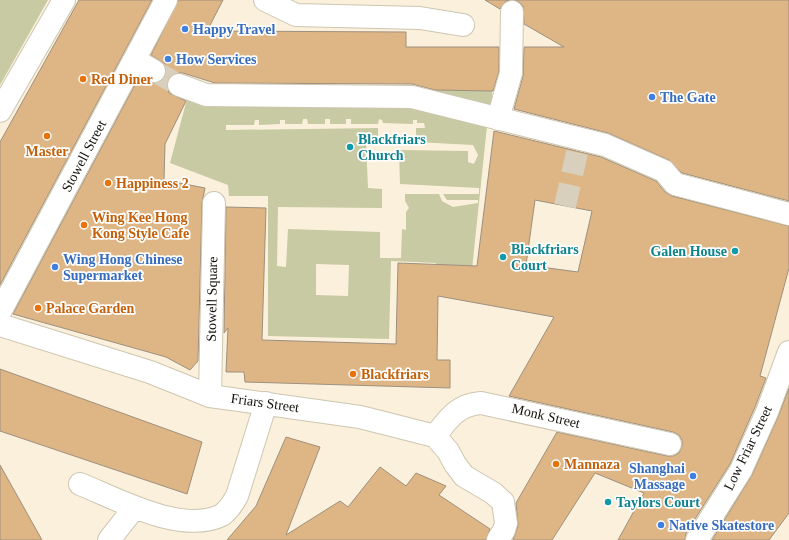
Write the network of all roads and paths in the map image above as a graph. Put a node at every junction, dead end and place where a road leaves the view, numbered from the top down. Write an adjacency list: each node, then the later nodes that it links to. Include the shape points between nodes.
1 (64, 0): 7 (street)
2 (166, 0): 11 (street, Stowell Street, via 144,65)
3 (265, 0): 5 (street, via 296,15 420,18)
4 (512, 12): 8 (street, via 511,73)
5 (463, 25)
6 (179, 85): 8 (street, via 206,95 412,97)
7 (0, 111)
8 (498, 119): 10 (street, via 605,145 664,171 675,184)
9 (214, 203): 14 (street, Stowell Square)
10 (789, 214)
11 (0, 312)
12 (0, 325): 14 (street, Friars Street, via 150,372)
13 (789, 352): 22 (street, Low Friar Street, via 767,412 741,470)
14 (210, 396): 15 (street, Friars Street)
15 (266, 404): 16 (street, Friars Street, via 360,416); 19 (street, via 237,496 231,507 209,519 190,521 172,519)
16 (435, 436): 17 (street, Monk Street, via 460,408 481,403); 20 (street, via 464,476 503,502 506,523)
17 (670, 444)
18 (80, 484): 19 (street)
19 (135, 507): 21 (street)
20 (501, 535)
21 (109, 540)
22 (697, 540)

